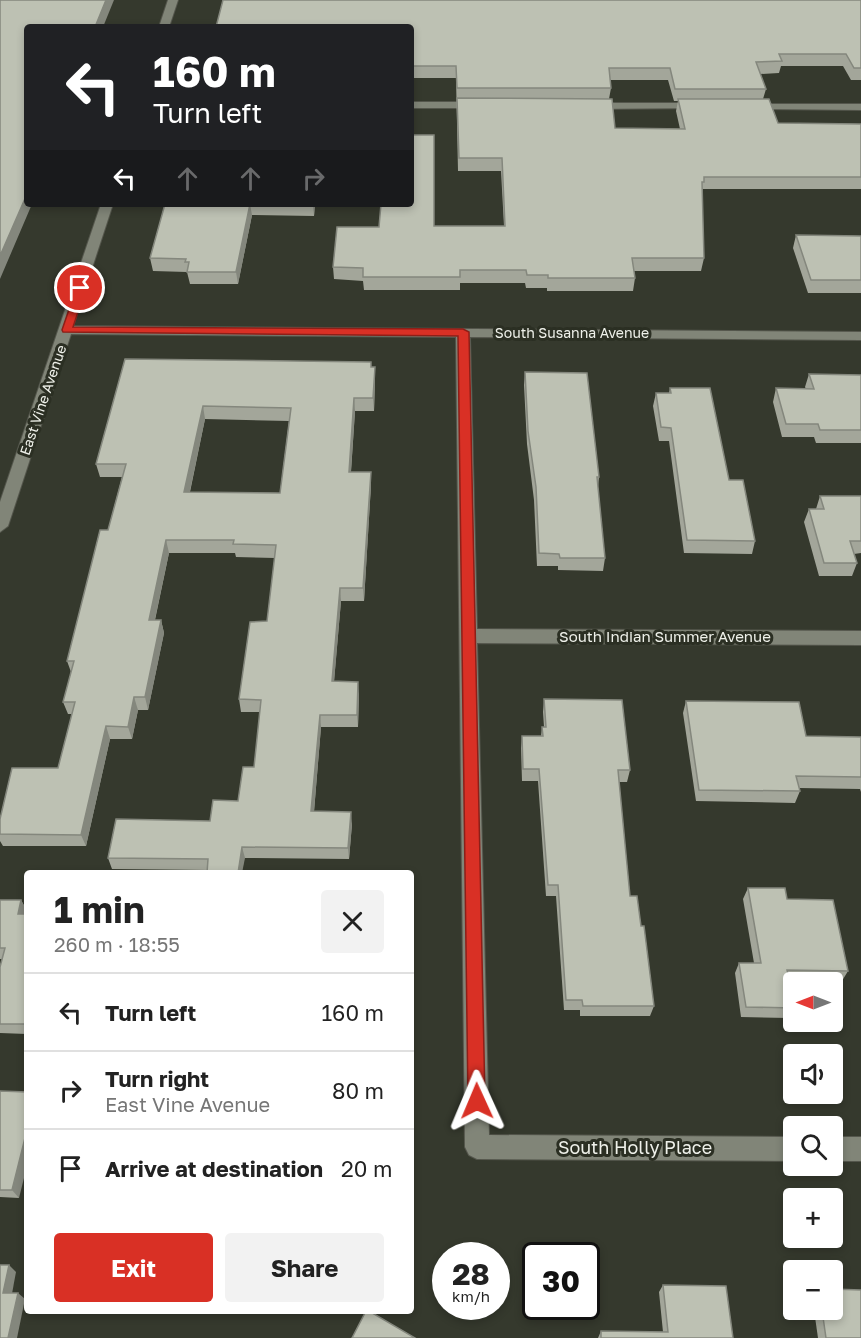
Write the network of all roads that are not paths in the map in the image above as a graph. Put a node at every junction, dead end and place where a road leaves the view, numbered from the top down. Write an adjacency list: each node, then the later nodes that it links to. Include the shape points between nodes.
1 (173, 0): 2 (street)
2 (165, 24)
3 (414, 105): 4 (street)
4 (493, 105)
5 (575, 106): 6 (street)
6 (717, 106)
7 (741, 106): 8 (street)
8 (861, 107)
9 (106, 207): 10 (street, East Vine Avenue)
10 (67, 330): 11 (street, South Susanna Avenue); 13 (street, East Vine Avenue)
11 (463, 332): 12 (street, South Susanna Avenue); 14 (street)
12 (861, 336)
13 (0, 526)
14 (469, 636): 15 (street, South Indian Summer Avenue); 16 (street, South Holly Place, via 477,1147)
15 (861, 638)
16 (783, 1149)
17 (843, 1149): 18 (street)
18 (861, 1149)

